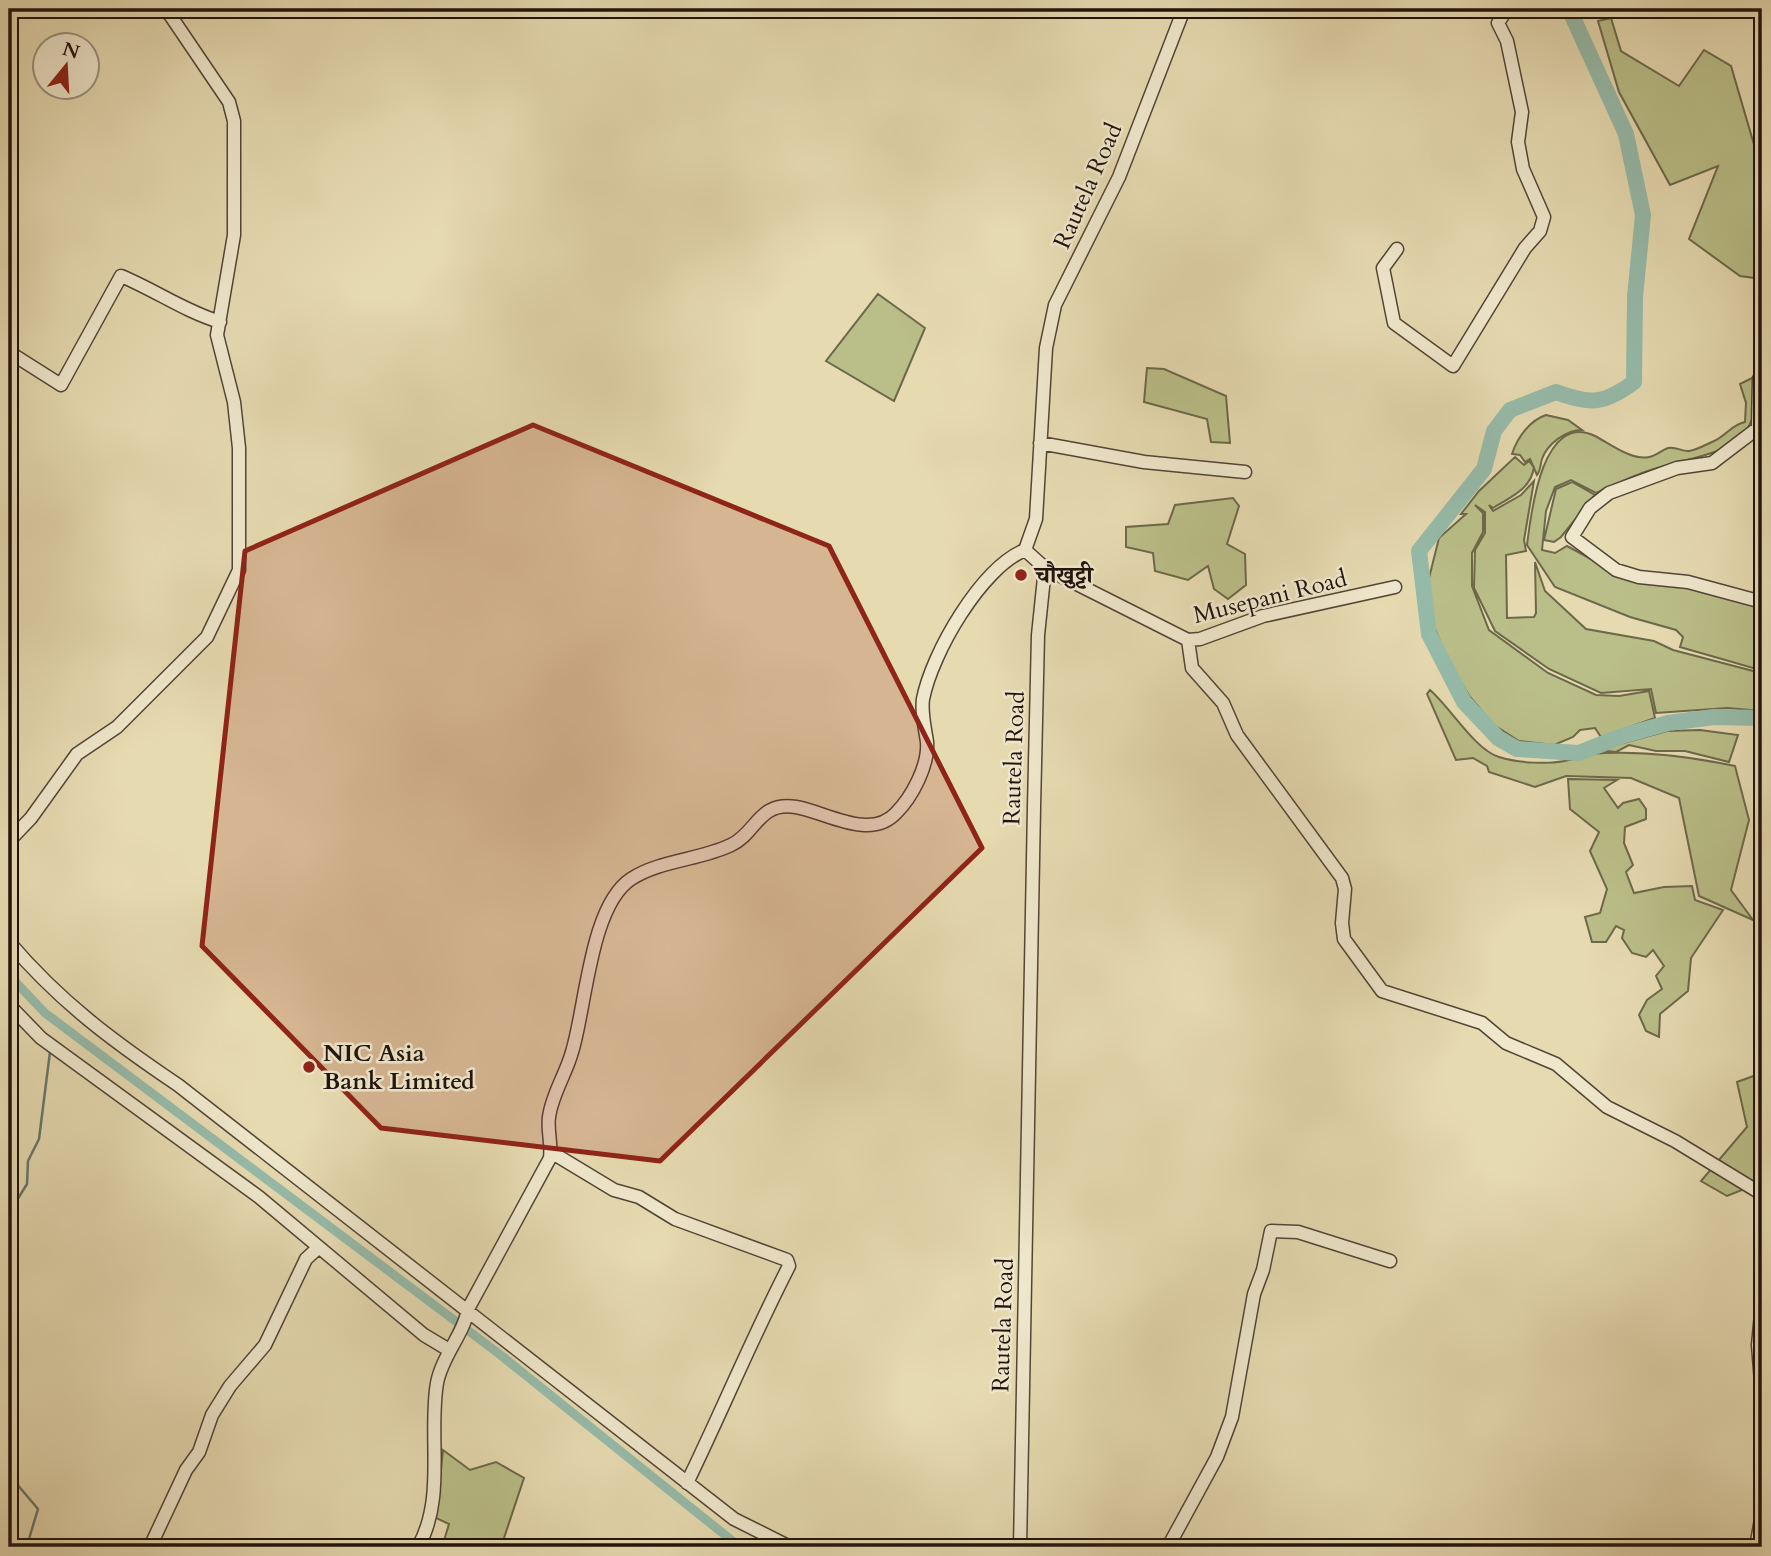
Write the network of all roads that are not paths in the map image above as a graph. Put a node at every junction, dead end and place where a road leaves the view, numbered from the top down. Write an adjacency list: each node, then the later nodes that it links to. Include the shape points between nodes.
1 (166, 9): 5 (street, via 229,102 234,121 234,235)
2 (1184, 9): 8 (street, Rautela Road, via 1119,177 1055,305 1045,348)
3 (1507, 9): 4 (street, via 1498,23 1507,41 1522,112 1518,142 1523,169 1544,217 1453,366 1394,323 1383,268)
4 (1397, 249)
5 (220, 322): 6 (street, via 191,313 121,276 61,385); 15 (street, via 218,335 239,448 239,570 207,637 117,727 77,754)
6 (9, 352)
7 (1762, 375): 13 (street, via 1758,428 1712,463 1677,468 1609,493 1590,508 1572,537 1616,570 1688,582)
8 (1040, 443): 9 (street); 10 (street, Rautela Road, via 1036,519)
9 (1245, 472)
10 (1025, 550): 11 (street); 18 (street, via 992,574 959,617 923,701 927,746 923,767 895,815 881,824 864,826 794,807 777,807 758,817 734,844 631,879 615,893 604,917 572,1053 548,1118)
11 (1045, 568): 14 (street, Musepani Road); 31 (street, Rautela Road, via 1038,635)
12 (1395, 587): 14 (street, Musepani Road, via 1263,616)
13 (1762, 602)
14 (1188, 640): 19 (street, via 1192,667 1223,703 1237,735 1342,878 1344,939 1382,991 1482,1023 1506,1043 1556,1064 1607,1107 1675,1141)
15 (9, 841)
16 (9, 942): 23 (street, via 43,983 102,1034 178,1085)
17 (9, 1004): 20 (street, via 41,1038)
18 (551, 1152): 23 (street); 26 (street, via 675,1219 787,1260 789,1266)
19 (1762, 1194)
20 (319, 1247): 24 (street, via 424,1335); 28 (street, via 306,1259 265,1345 212,1415)
21 (1390, 1261): 32 (street, via 1298,1232 1271,1231 1254,1294 1232,1417 1217,1457)
22 (1762, 1304): 25 (street, via 1758,1345)
23 (467, 1315): 24 (street); 26 (street)
24 (451, 1346): 29 (street, via 437,1382 431,1509)
25 (1762, 1394)
26 (687, 1483): 30 (street, via 734,1519)
27 (1762, 1514): 33 (street)
28 (150, 1547)
29 (418, 1547)
30 (790, 1547)
31 (1020, 1547)
32 (1168, 1547)
33 (1756, 1547)

